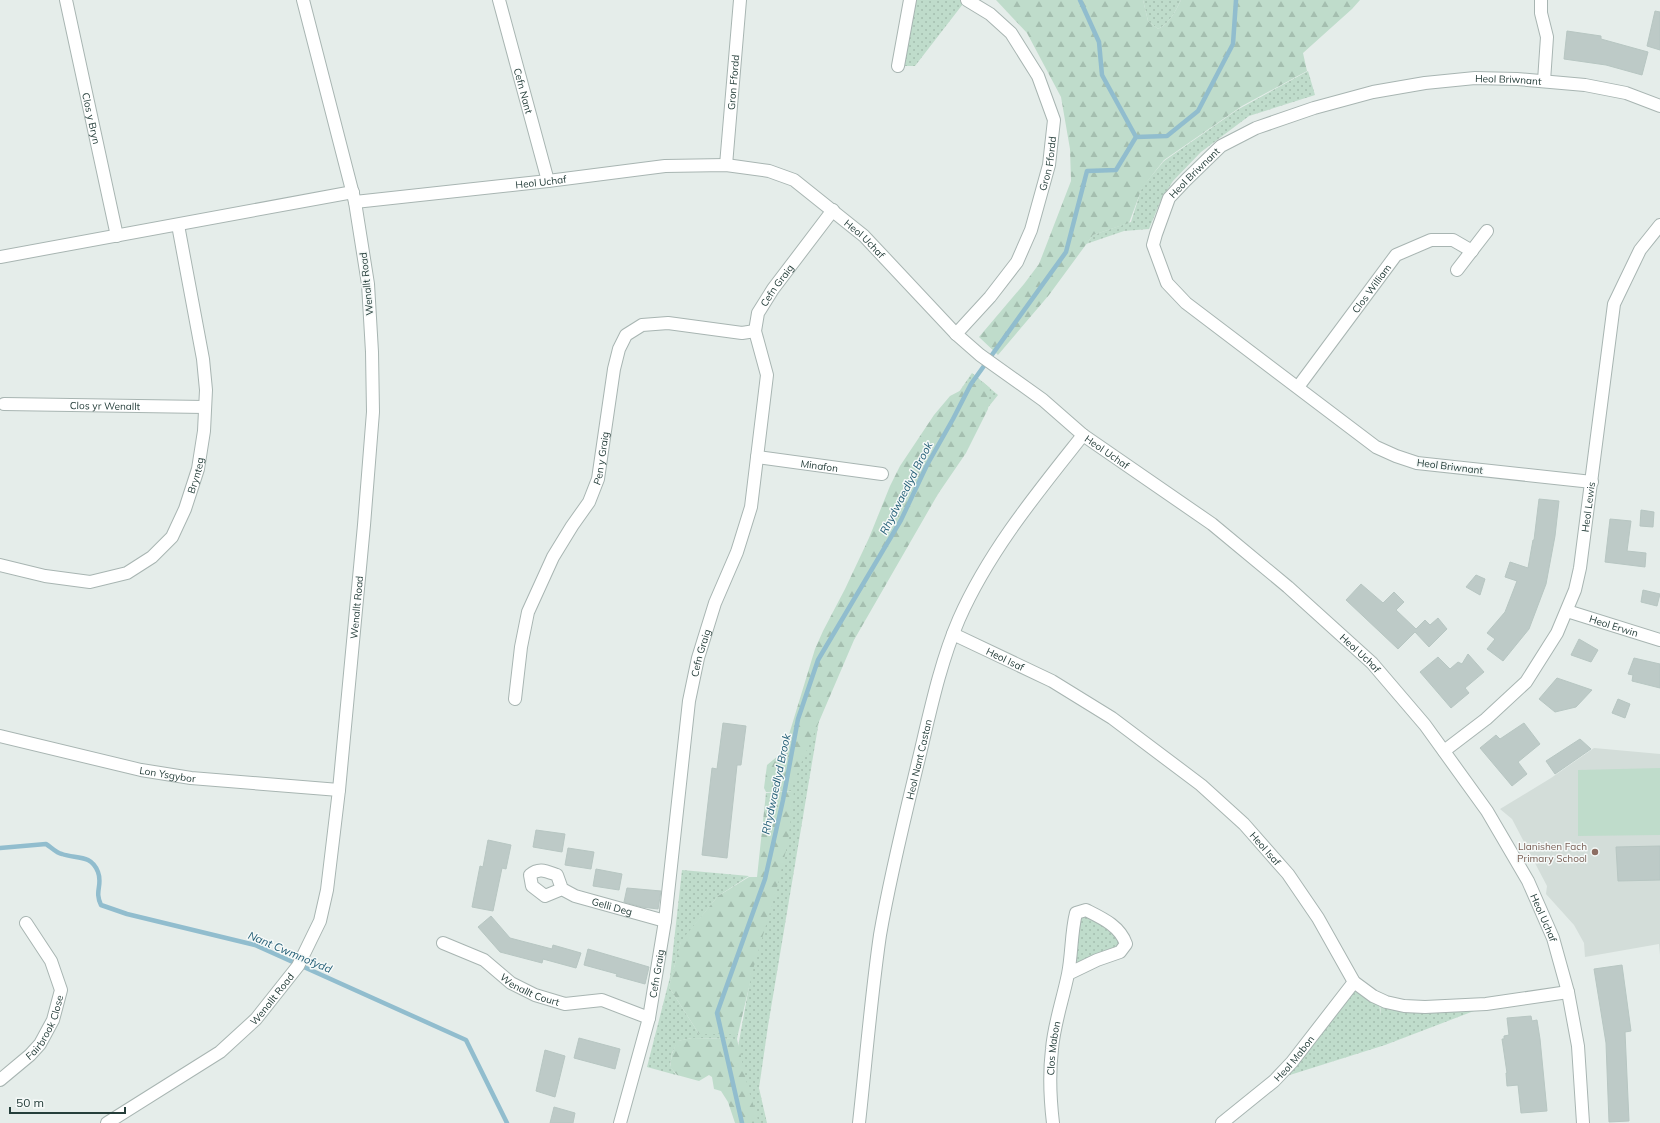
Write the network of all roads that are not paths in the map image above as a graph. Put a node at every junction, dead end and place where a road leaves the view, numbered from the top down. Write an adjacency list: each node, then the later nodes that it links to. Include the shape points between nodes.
1 (66, 0): 18 (street, Clos y Bryn)
2 (303, 0): 13 (street, Wenallt Road)
3 (499, 0): 12 (street, Cefn Nant)
4 (740, 0): 11 (street, Gron Ffordd)
5 (910, 0): 8 (street)
6 (967, 0): 23 (street, Gron Ffordd, via 990,14 1011,33 1038,76 1054,120 1049,165 1031,230 1017,262 990,298)
7 (1541, 0): 9 (street, via 1541,13 1547,37)
8 (898, 66)
9 (1544, 81): 10 (street, Heol Briwnant, via 1626,92); 24 (street, Heol Briwnant, via 1475,78 1425,83 1373,92 1314,108 1256,128 1221,146 1169,198 1153,245 1167,283 1186,303)
10 (1660, 106)
11 (726, 165): 12 (street, Heol Uchaf, via 665,166); 14 (street, Heol Uchaf, via 769,171 794,180)
12 (548, 181): 13 (street, Heol Uchaf)
13 (354, 197): 15 (street); 38 (street, Wenallt Road, via 368,284 373,412)
14 (833, 210): 22 (street, Cefn Graig, via 773,289 758,313); 23 (street, Heol Uchaf, via 864,236)
15 (178, 225): 18 (street); 26 (street, Brynteg, via 203,359)
16 (1660, 225): 30 (street, Heol Lewis, via 1640,250 1614,304)
17 (1487, 231): 19 (street)
18 (116, 236): 20 (street)
19 (1472, 251): 21 (street); 24 (street, Clos William, via 1453,240 1431,240 1396,255)
20 (0, 257)
21 (1457, 270)
22 (755, 331): 28 (street, Cefn Graig, via 767,375); 35 (street, Pen y Graig, via 742,333 668,323 642,325 626,335 614,369 598,479 589,502 553,557 528,612)
23 (956, 334): 27 (street, Heol Uchaf)
24 (1298, 387): 30 (street, Heol Briwnant, via 1376,446 1417,463)
25 (4, 404): 26 (street, Clos yr Wenallt)
26 (205, 407): 31 (street, Brynteg, via 198,470 185,509 172,537 152,557 127,573 90,582 45,576)
27 (1083, 435): 33 (street, Heol Nant Castan, via 1029,504 996,552 969,599); 37 (street, Heol Uchaf, via 1212,524 1288,587 1372,663)
28 (757, 457): 29 (street, Minafon); 40 (street, Cefn Graig, via 751,507 737,552 713,610 698,658 689,701)
29 (882, 474)
30 (1592, 482): 32 (street, Heol Lewis, via 1580,568)
31 (0, 565)
32 (1567, 611): 34 (street, Heol Erwin); 37 (street, Heol Lewis, via 1557,633 1526,682 1486,719)
33 (953, 634): 44 (street, Heol Isaf, via 1052,681 1112,718 1201,785 1244,824 1288,874 1318,918); 50 (street, Heol Nant Castan, via 935,691 880,935)
34 (1660, 640)
35 (515, 699)
36 (0, 736): 38 (street, Lon Ysgybor, via 141,770 191,778)
37 (1444, 751): 45 (street, Heol Uchaf, via 1487,811 1528,881 1553,938)
38 (339, 790): 48 (street, Wenallt Road, via 327,890 320,921 298,966 256,1019 220,1052)
39 (562, 889): 40 (street, Gelli Deg, via 575,896)
40 (665, 921): 46 (street, Cefn Graig)
41 (26, 923): 47 (street, Fairbrook Close, via 51,961 61,990 53,1020 40,1044)
42 (442, 943): 46 (street, Wenallt Court, via 484,960 511,983 535,995 565,1004 602,1000)
43 (1068, 974): 43 (street, Clos Mabon, via 1076,914 1086,910 1104,919 1123,935 1126,944 1120,952); 51 (street, Clos Mabon, via 1052,1049 1049,1091)
44 (1354, 982): 45 (street, Heol Isaf, via 1386,1002 1425,1007 1486,1004); 52 (street, Heol Mabon, via 1292,1062 1268,1086)
45 (1568, 992): 53 (street, Heol Uchaf, via 1578,1046)
46 (649, 1018): 49 (street, Cefn Graig)
47 (0, 1080)
48 (107, 1123)
49 (620, 1123)
50 (859, 1123)
51 (1053, 1123)
52 (1222, 1123)
53 (1583, 1123)

